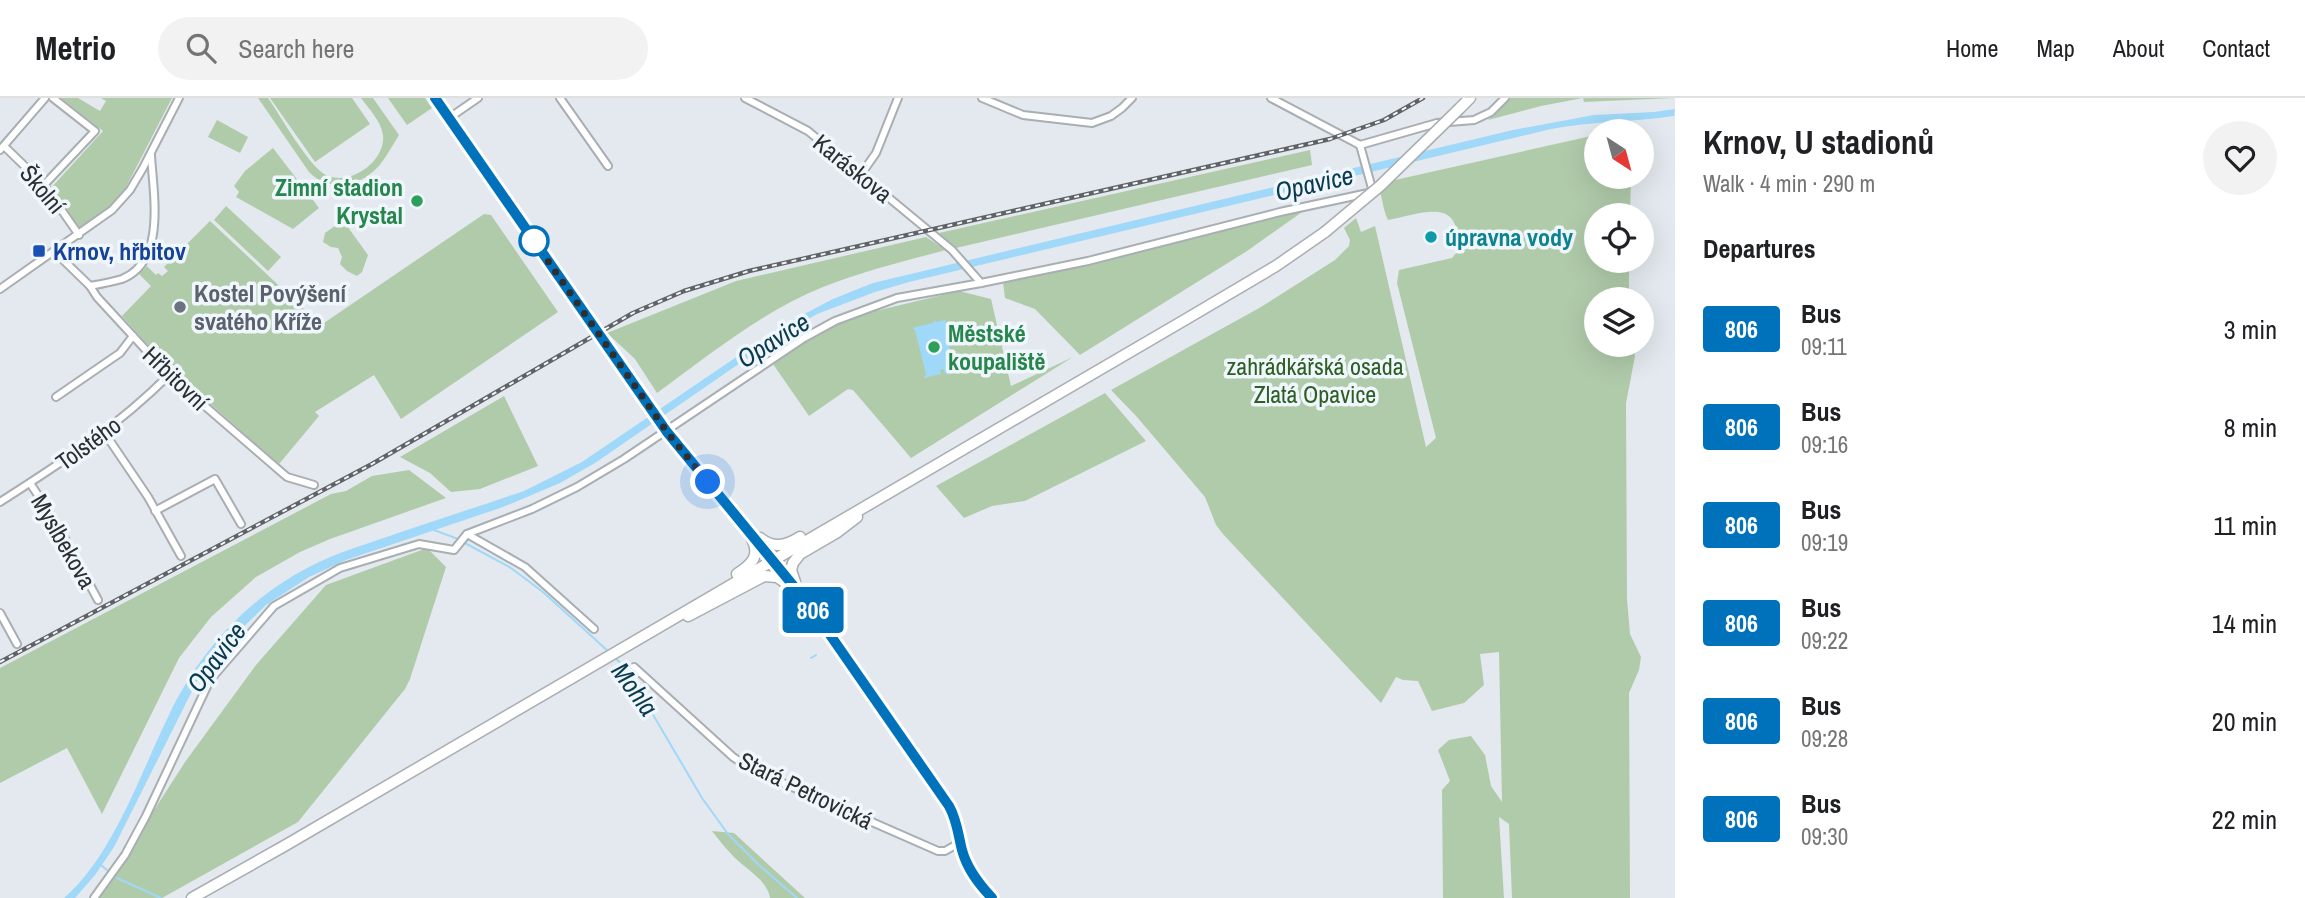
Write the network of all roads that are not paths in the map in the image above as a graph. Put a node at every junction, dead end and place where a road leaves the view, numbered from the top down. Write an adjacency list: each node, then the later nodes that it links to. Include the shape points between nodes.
1 (45, 98): 16 (street)
2 (53, 98): 20 (street, via 95,131)
3 (179, 98): 17 (street)
4 (435, 98): 14 (main road)
5 (478, 98): 14 (street)
6 (561, 98): 18 (street)
7 (745, 98): 19 (street, Karáskova, via 808,131)
8 (898, 98): 19 (street, via 876,153)
9 (1132, 98): 13 (street, via 1111,116 1092,123 1023,115)
10 (1271, 98): 15 (street)
11 (1470, 98): 33 (main road, bridge, via 1392,175 1276,266)
12 (1505, 98): 15 (street, via 1474,120 1437,122)
13 (984, 99)
14 (449, 118): 29 (main road)
15 (1360, 145): 23 (street, via 1373,192)
16 (2, 148): 20 (street, Školní)
17 (151, 153): 21 (street, via 122,200); 24 (street, via 153,243 139,268 124,278)
18 (608, 166)
19 (862, 173): 23 (street, Karáskova, via 952,250)
20 (44, 185): 21 (street, Školní)
21 (79, 235): 22 (street)
22 (54, 251): 24 (street, Hřbitovní); 25 (street)
23 (981, 284): 29 (street, via 897,299 835,321)
24 (90, 286): 26 (street, Hřbitovní)
25 (0, 289)
26 (133, 336): 27 (street, Hřbitovní); 28 (street, via 120,353)
27 (169, 375): 30 (street, Tolstého); 32 (street, Hřbitovní, via 287,477)
28 (56, 397)
29 (666, 430): 36 (main road); 38 (street, via 577,487)
30 (104, 432): 31 (street, Tolstého); 35 (street)
31 (30, 483): 34 (street, Tolstého); 41 (street, Myslbekova)
32 (314, 485)
33 (882, 497): 36 (main road, via 781,545 765,542); 40 (main road); 42 (main road, via 794,559 792,576)
34 (0, 502)
35 (155, 511): 37 (street, via 215,479); 39 (street)
36 (736, 516): 40 (main road); 45 (main road, via 755,545 752,563)
37 (241, 524)
38 (465, 535): 44 (street, via 525,567); 49 (street, via 454,550 419,544 340,568 274,606 210,680 146,816)
39 (181, 556)
40 (774, 560): 42 (main road); 45 (main road)
41 (98, 600)
42 (810, 606): 45 (main road, via 783,580 764,576 701,611); 48 (main road, via 949,806)
43 (0, 613): 46 (street)
44 (593, 629)
45 (652, 631): 50 (main road)
46 (17, 644)
47 (635, 667): 48 (street, Stará Petrovická, via 751,769 938,851)
48 (961, 842): 51 (main road, via 974,877)
49 (94, 898)
50 (192, 898)
51 (992, 898)

